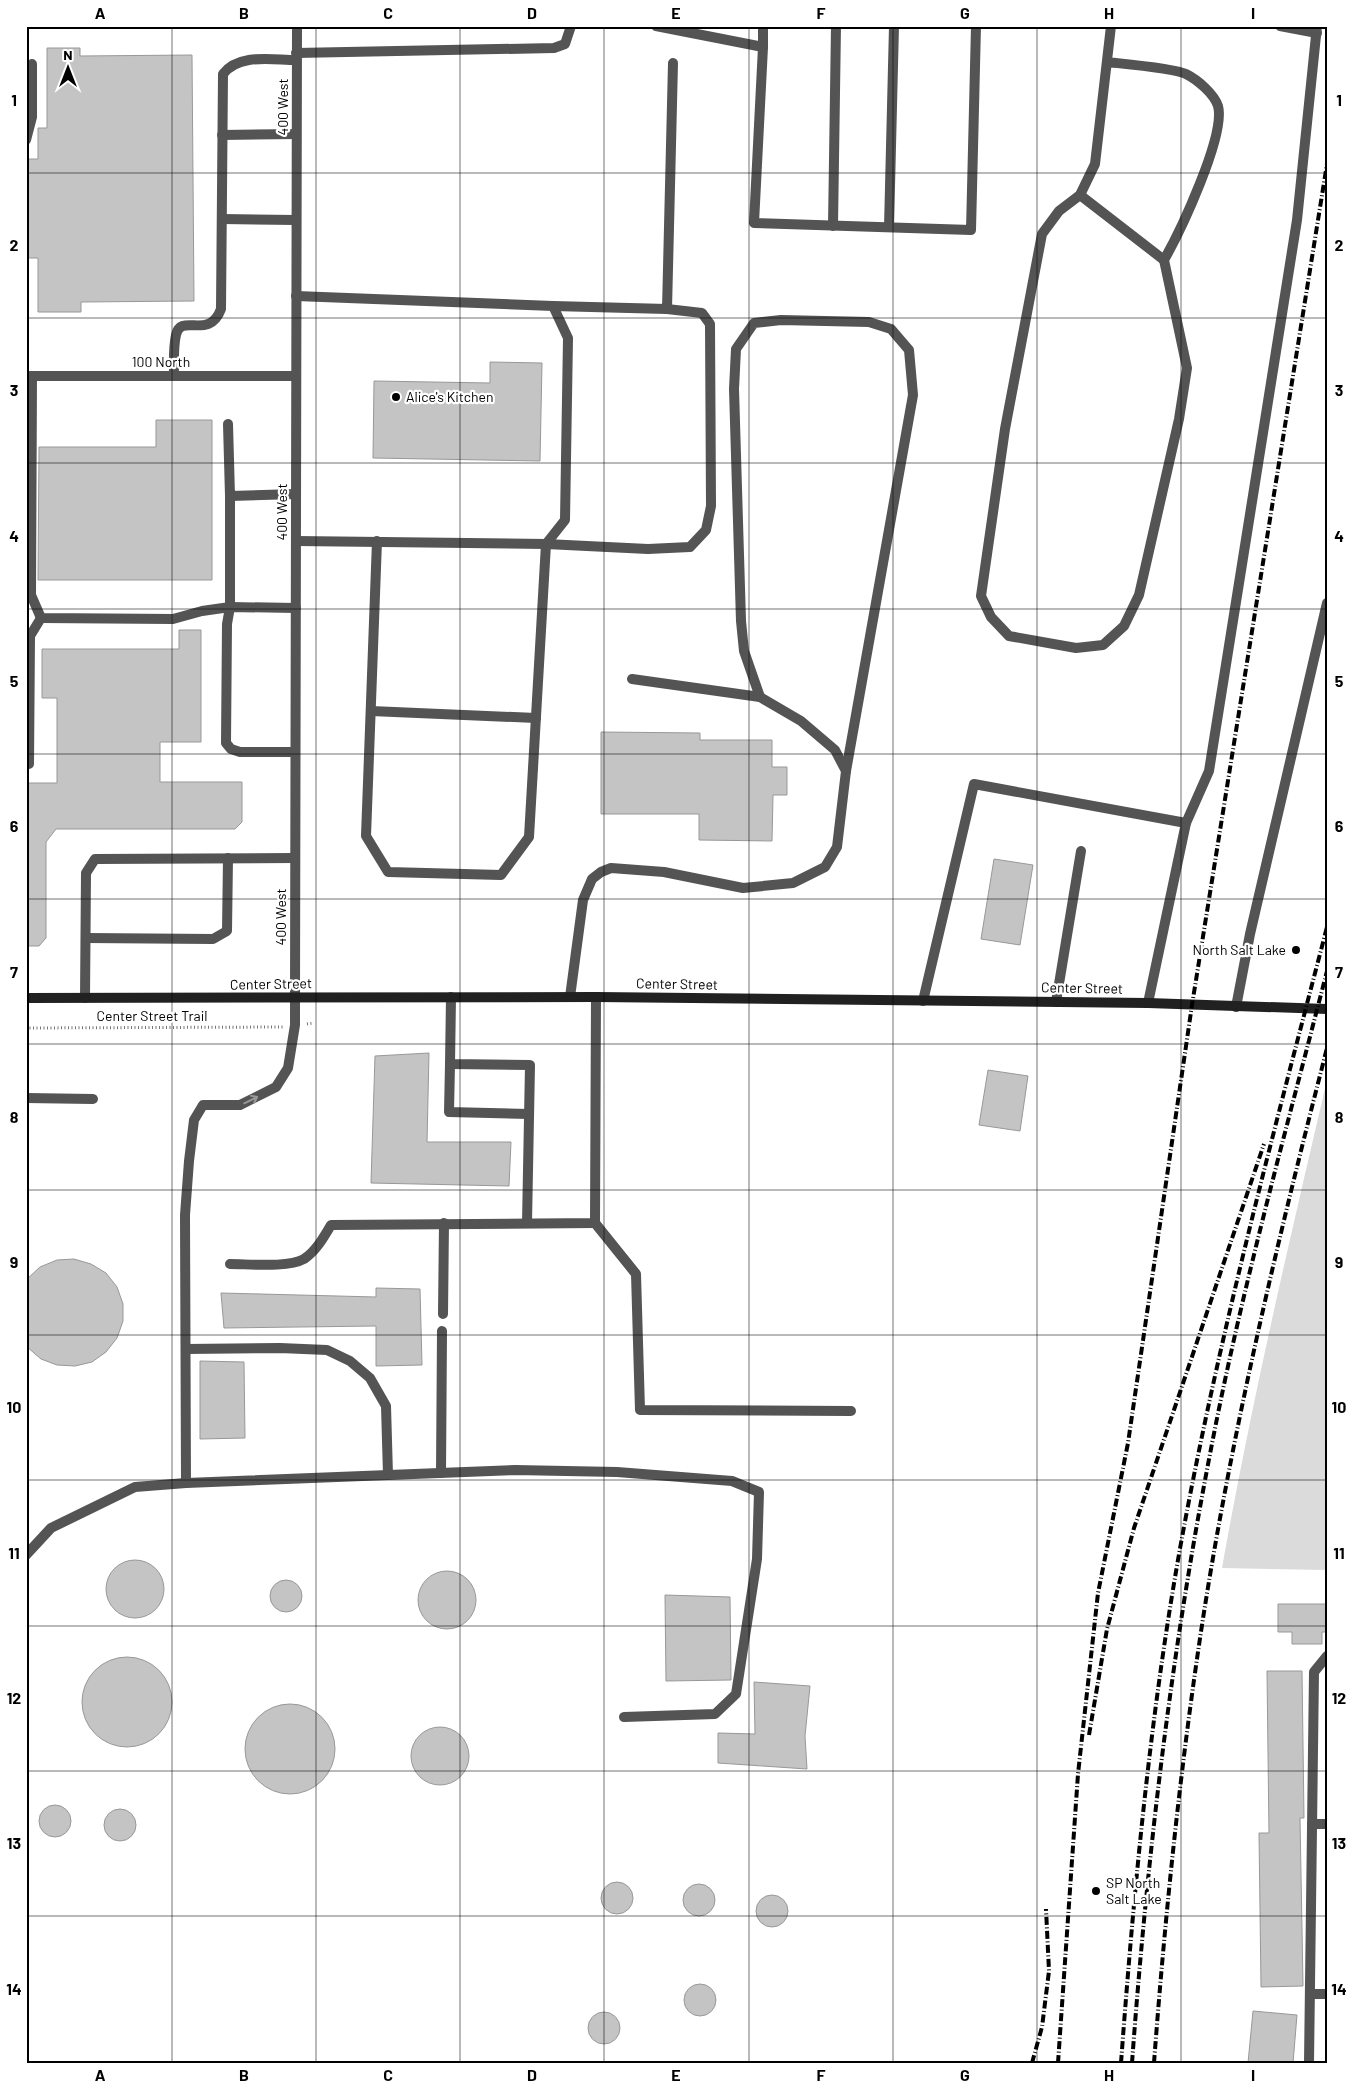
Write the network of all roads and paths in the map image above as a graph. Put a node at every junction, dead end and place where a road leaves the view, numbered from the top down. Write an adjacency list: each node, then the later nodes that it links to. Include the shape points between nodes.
1 (296, 26): 13 (street, 400 West)
2 (571, 26): 13 (street, via 565,44 554,48)
3 (656, 26): 10 (street)
4 (763, 26): 12 (street)
5 (836, 26): 23 (street)
6 (894, 26): 24 (street)
7 (976, 26): 24 (street, via 971,230)
8 (1111, 26): 14 (street)
9 (1280, 26): 11 (street)
10 (678, 28): 12 (street)
11 (1317, 30): 49 (street, via 1297,220 1209,771)
12 (763, 47): 23 (street, via 754,223)
13 (296, 57): 17 (street, 400 West); 18 (street, via 239,60 229,66 223,74)
14 (1107, 62): 20 (street, via 1095,164); 25 (street, via 1185,74 1203,85 1218,106 1218,124 1196,196)
15 (32, 64): 19 (street, via 32,117)
16 (673, 64): 28 (street)
17 (296, 134): 18 (street); 22 (street, 400 West)
18 (222, 135): 21 (street)
19 (26, 140)
20 (1080, 195): 25 (street); 25 (street, via 1059,211 1042,234 1005,429 980,596 991,617 1008,636 1076,648 1103,645 1124,626 1139,595 1179,419 1187,368)
21 (222, 219): 22 (street); 30 (street, via 221,309 217,320 209,325 189,324 179,328)
22 (296, 220): 26 (street, 400 West)
23 (834, 226): 24 (street)
24 (889, 227)
25 (1164, 260)
26 (296, 296): 27 (street); 31 (street, 400 West)
27 (553, 306): 28 (street); 37 (street, via 568,338 565,520)
28 (667, 309): 37 (street, via 702,313 710,324 711,506 706,530 690,546 648,549)
29 (29, 376): 30 (street, 100 North); 41 (street, via 31,595)
30 (174, 376): 31 (street, 100 North)
31 (296, 376): 33 (street, 400 West)
32 (228, 424): 34 (street)
33 (296, 494): 34 (street); 35 (street, 400 West)
34 (230, 496): 39 (street)
35 (296, 541): 36 (street); 40 (street, 400 West)
36 (377, 541): 37 (street); 44 (street)
37 (546, 544): 45 (street)
38 (1327, 603): 63 (street, via 1252,924)
39 (230, 607): 40 (street); 41 (street, via 173,619); 46 (street, via 226,743 240,752)
40 (296, 608): 46 (street, 400 West)
41 (41, 618): 47 (street, via 30,636)
42 (632, 680): 43 (street)
43 (760, 697): 48 (street, via 801,721 835,750); 48 (street, via 744,652 741,621 734,389 736,349 754,323 781,320 869,322 891,329 909,350 913,395)
44 (371, 711): 45 (street); 45 (street, via 366,836 388,872 501,876 529,837)
45 (536, 718)
46 (295, 752): 52 (street, 400 West)
47 (28, 764)
48 (846, 771): 55 (street, via 837,848 825,867 793,883 743,888 664,872 610,868 592,879 583,900)
49 (1186, 823): 60 (street, via 974,784); 62 (street)
50 (1081, 851): 61 (street)
51 (228, 858): 52 (street); 53 (street, via 96,859 86,872); 53 (street, via 227,931 213,939)
52 (295, 858): 59 (street, 400 West)
53 (86, 938): 58 (street)
54 (451, 997): 55 (main road, Center Street); 59 (main road, Center Street); 67 (street)
55 (570, 997): 56 (main road, Center Street)
56 (596, 997): 60 (main road, Center Street); 73 (street)
57 (26, 998): 58 (main road, Center Street)
58 (85, 998): 59 (main road, Center Street)
59 (295, 998): 77 (street, 400 West, one-way to 59, via 186,1215 194,1120 203,1105 240,1105 276,1087 288,1068 295,1025)
60 (923, 1001): 61 (main road, Center Street)
61 (1056, 1002): 62 (main road, Center Street)
62 (1148, 1003): 63 (main road, Center Street)
63 (1236, 1007): 64 (main road, Center Street)
64 (1327, 1009)
65 (277, 1027): 66 (path, Center Street Trail)
66 (26, 1028)
67 (450, 1064): 70 (street, via 449,1112); 70 (street, via 530,1065)
68 (26, 1098): 69 (street)
69 (93, 1099)
70 (529, 1114): 72 (street)
71 (444, 1223): 72 (street); 74 (street, via 331,1225 315,1250 303,1259 290,1263); 75 (street)
72 (527, 1223): 73 (street)
73 (595, 1223): 78 (street, via 636,1274 640,1410)
74 (230, 1264)
75 (443, 1314)
76 (442, 1331): 79 (street)
77 (186, 1348): 80 (street, via 327,1350 350,1361 370,1378 386,1406); 81 (street)
78 (851, 1411)
79 (441, 1473): 80 (street); 84 (street, via 515,1470 617,1472 732,1482 759,1492 757,1559 736,1694 715,1714)
80 (388, 1475): 81 (street)
81 (186, 1483): 82 (street, via 135,1487 51,1528)
82 (26, 1555)
83 (1327, 1656): 85 (street, via 1314,1672)
84 (624, 1717)
85 (1312, 1824): 86 (street); 87 (street)
86 (1327, 1824)
87 (1310, 1994): 88 (street); 89 (street)
88 (1327, 1994)
89 (1309, 2063)

